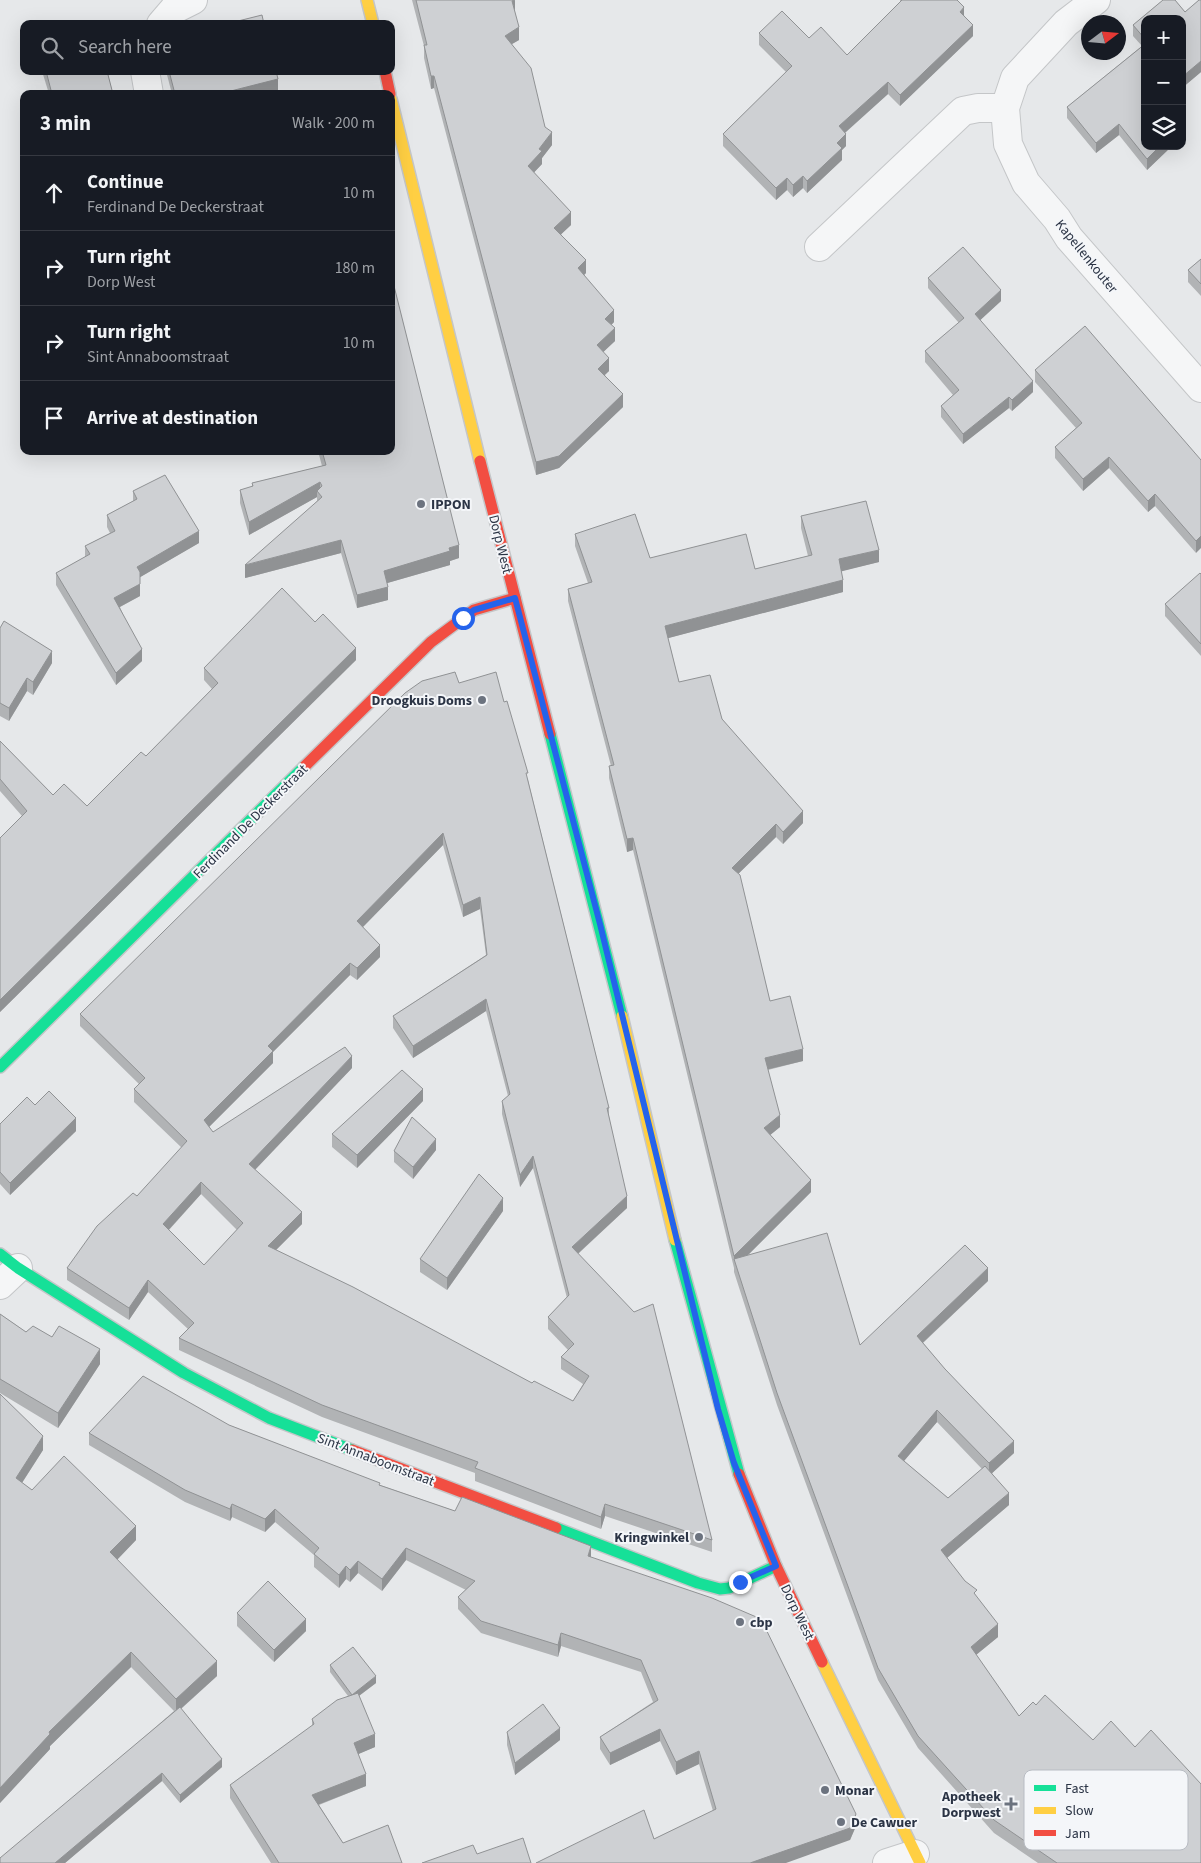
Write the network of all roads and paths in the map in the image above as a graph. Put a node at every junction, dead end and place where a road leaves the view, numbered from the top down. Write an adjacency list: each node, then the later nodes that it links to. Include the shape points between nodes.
1 (193, 0): 4 (street, via 173,10)
2 (367, 0): 5 (main road)
3 (1096, 0): 10 (street, Kapellenkouter, via 1066,23 1015,78)
4 (164, 20)
5 (372, 20)
6 (146, 75): 8 (street)
7 (385, 75): 9 (main road)
8 (148, 90)
9 (389, 90)
10 (1005, 108): 12 (street, via 963,111); 13 (street, Kapellenkouter, via 1008,144 1026,183 1069,238)
11 (395, 115): 14 (main road, Dorp West)
12 (819, 246)
13 (1201, 388)
14 (515, 598): 15 (main road, Ferdinand De Deckerstraat, via 474,610 431,642); 17 (main road, Dorp West, via 600,924 718,1409 734,1463)
15 (0, 1067)
16 (6, 1269): 17 (main road, Sint Annaboomstraat, via 184,1373 269,1418 705,1585 728,1588)
17 (776, 1566): 18 (main road, Dorp West)
18 (917, 1859): 19 (street)
19 (887, 1863)

